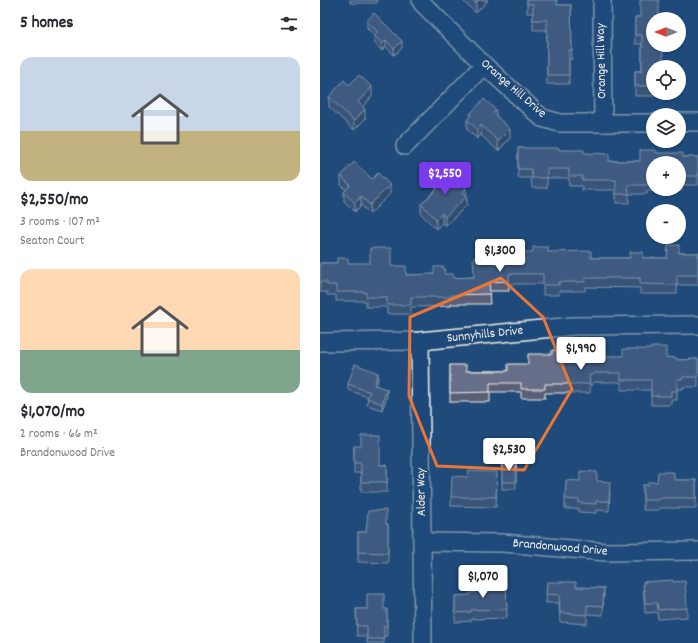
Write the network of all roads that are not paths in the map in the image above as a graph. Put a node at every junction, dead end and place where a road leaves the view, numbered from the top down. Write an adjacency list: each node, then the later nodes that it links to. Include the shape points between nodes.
1 (421, 0): 3 (street, Orange Hill Drive)
2 (602, 0): 6 (street, Orange Hill Way)
3 (484, 65): 6 (street, Orange Hill Drive, via 542,118 560,123); 8 (street)
4 (686, 122): 5 (street)
5 (698, 122)
6 (603, 123): 7 (street, Orange Hill Drive)
7 (646, 123)
8 (405, 146)
9 (698, 325): 10 (street, Sunnyhills Drive, via 573,326)
10 (420, 341): 11 (street, Sunnyhills Drive); 12 (street, Alder Way)
11 (320, 342)
12 (422, 542): 13 (street, Brandonwood Drive, via 502,543 606,552); 14 (street, Alder Way)
13 (698, 551)
14 (423, 643)

